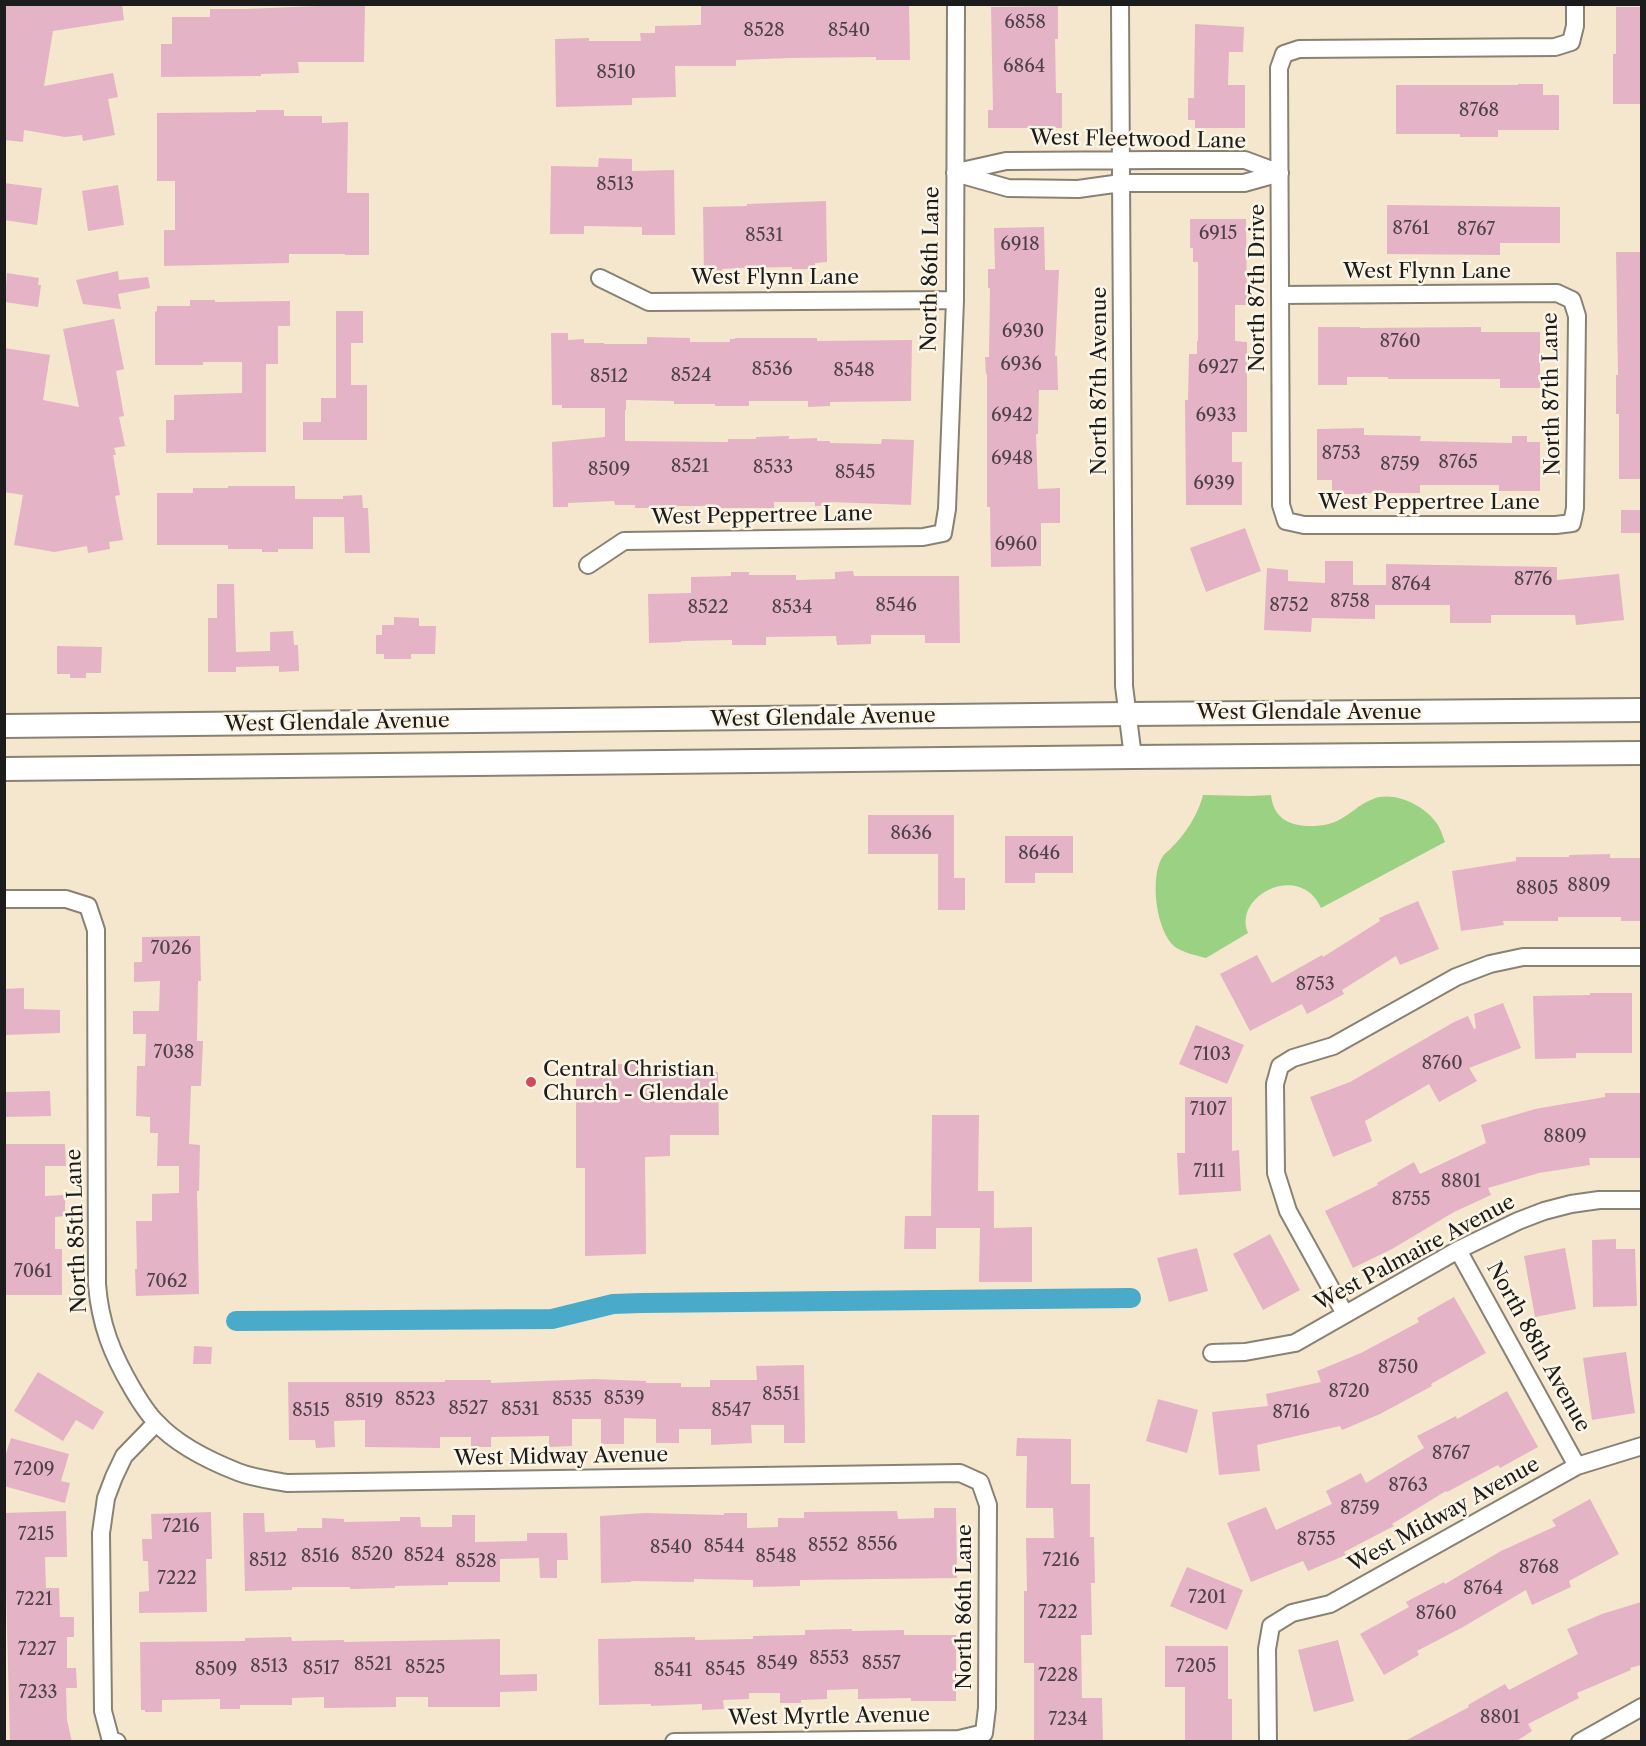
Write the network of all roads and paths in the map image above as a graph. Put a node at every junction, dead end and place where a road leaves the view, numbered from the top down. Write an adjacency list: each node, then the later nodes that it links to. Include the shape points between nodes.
1 (956, 4): 6 (street, North 86th Lane)
2 (1120, 4): 5 (street, North 87th Avenue)
3 (1575, 4): 7 (street, North 87th Drive, via 1571,42 1555,47 1299,49 1284,54 1279,68)
4 (1029, 160): 5 (street, West Fleetwood Lane); 6 (street, West Fleetwood Lane); 9 (street)
5 (1121, 160): 7 (street, West Fleetwood Lane, via 1245,160); 8 (street, North 87th Avenue)
6 (955, 173): 9 (street, West Fleetwood Lane, via 1008,188); 12 (street, North 86th Lane)
7 (1280, 173): 8 (street, West Fleetwood Lane, via 1244,183); 11 (street, North 87th Drive)
8 (1121, 183): 9 (street, West Fleetwood Lane, via 1078,189); 19 (street, North 87th Avenue, via 1124,686)
9 (1029, 189)
10 (600, 278): 12 (street, West Flynn Lane, via 649,302)
11 (1281, 295): 13 (street, West Flynn Lane, via 1557,293); 14 (street, North 87th Drive, via 1281,505)
12 (955, 300): 16 (street, North 86th Lane)
13 (1572, 300): 15 (street, North 87th Lane, via 1577,316)
14 (1286, 521): 15 (street, West Peppertree Lane, via 1304,525)
15 (1572, 523)
16 (943, 533): 17 (street, West Peppertree Lane, via 923,537 624,541)
17 (588, 565)
18 (1641, 710): 19 (main road, West Glendale Avenue)
19 (1129, 714): 20 (main road, West Glendale Avenue); 22 (street, North 87th Avenue)
20 (4, 726)
21 (1641, 753): 22 (main road, West Glendale Avenue)
22 (1133, 757): 23 (main road, West Glendale Avenue)
23 (4, 769)
24 (4, 899): 30 (street, North 85th Lane, via 66,899 88,906 96,930 99,1307 118,1364)
25 (1641, 957): 28 (street, via 1523,957 1490,964 1456,977 1333,1046 1293,1058 1281,1066 1275,1084 1276,1173 1288,1211)
26 (1641, 1200): 27 (street, West Palmaire Avenue, via 1599,1200 1544,1211)
27 (1458, 1250): 28 (street, West Palmaire Avenue); 32 (street, North 88th Avenue)
28 (1345, 1314): 29 (street, West Palmaire Avenue, via 1295,1343)
29 (1212, 1353)
30 (156, 1422): 33 (street, West Midway Avenue, via 189,1449 239,1473 287,1483 960,1473); 36 (street, via 124,1456 106,1498 101,1533 103,1711)
31 (1641, 1446): 32 (street, West Midway Avenue)
32 (1578, 1466): 38 (street, West Midway Avenue, via 1330,1604 1292,1613 1271,1626 1267,1649)
33 (980, 1482): 35 (street, North 86th Lane, via 988,1505)
34 (1641, 1707): 39 (street)
35 (984, 1733): 37 (street, West Myrtle Avenue, via 959,1739)
36 (114, 1741)
37 (674, 1742)
38 (1268, 1742)
39 (1580, 1742)

